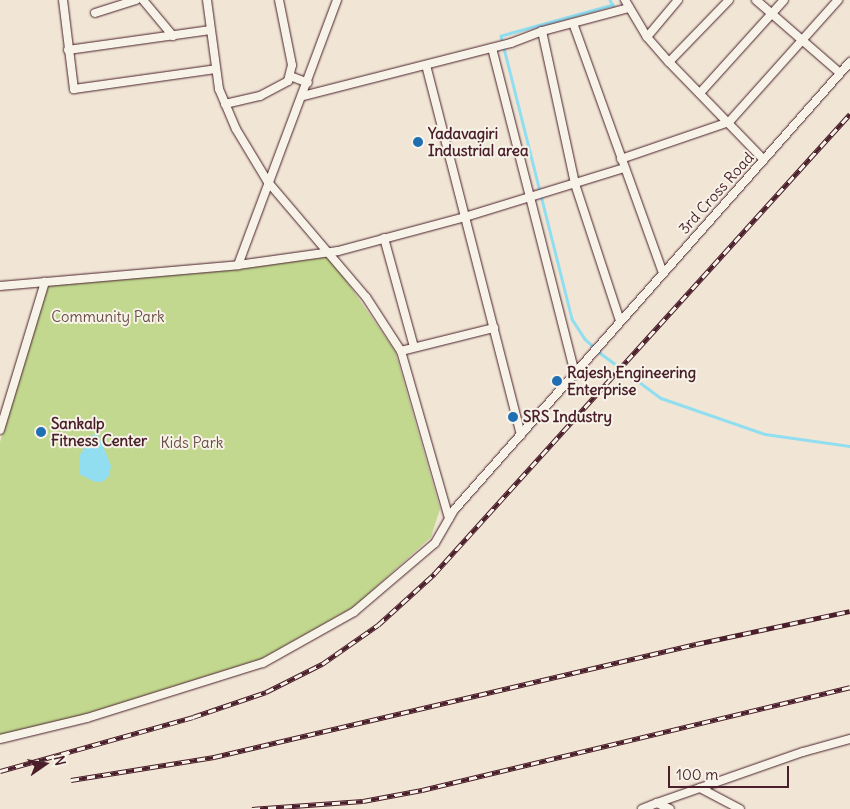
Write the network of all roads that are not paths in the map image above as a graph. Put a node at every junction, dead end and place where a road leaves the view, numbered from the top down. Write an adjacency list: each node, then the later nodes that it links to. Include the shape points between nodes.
1 (63, 0): 21 (street)
2 (142, 0): 12 (street); 17 (street)
3 (207, 0): 15 (street)
4 (279, 0): 27 (street, via 292,65)
5 (337, 0): 28 (street)
6 (678, 0): 18 (street)
7 (729, 0): 22 (street)
8 (756, 0): 13 (street)
9 (784, 0): 13 (street)
10 (838, 0): 19 (street)
11 (626, 6): 14 (street); 18 (street)
12 (95, 12)
13 (772, 14): 19 (street); 29 (street)
14 (573, 23): 16 (street); 33 (street)
15 (211, 30): 17 (street); 25 (street)
16 (542, 31): 20 (street); 37 (street)
17 (173, 36): 21 (street)
18 (647, 37): 22 (street)
19 (802, 40): 26 (street); 32 (street)
20 (494, 48): 24 (street); 38 (street)
21 (68, 50): 25 (street, via 74,89)
22 (669, 62): 29 (street)
23 (850, 62): 26 (street, 3rd Cross Road)
24 (426, 65): 30 (street); 39 (street)
25 (216, 69): 31 (street)
26 (840, 74): 34 (street, 3rd Cross Road)
27 (290, 76): 28 (street); 31 (street, via 281,86 260,96)
28 (308, 83): 30 (street)
29 (700, 93): 32 (street)
30 (304, 96): 36 (street)
31 (225, 104): 36 (street)
32 (729, 122): 33 (street); 34 (street)
33 (621, 159): 35 (street)
34 (764, 160): 43 (street, 3rd Cross Road)
35 (624, 168): 37 (street); 43 (street)
36 (268, 182): 41 (street); 42 (street)
37 (575, 184): 38 (street); 46 (street)
38 (531, 197): 39 (street); 50 (street)
39 (465, 217): 40 (street); 47 (street)
40 (384, 238): 41 (street); 48 (street)
41 (330, 252): 42 (street); 49 (street, via 366,297)
42 (238, 265): 44 (street)
43 (663, 273): 46 (street, 3rd Cross Road)
44 (44, 282): 45 (street); 51 (street)
45 (0, 286)
46 (620, 321): 50 (street, 3rd Cross Road)
47 (494, 328): 48 (street); 53 (street)
48 (414, 347): 49 (street)
49 (401, 351): 54 (street)
50 (575, 374): 53 (street, 3rd Cross Road)
51 (2, 418): 52 (street)
52 (0, 430)
53 (521, 435): 54 (street, 3rd Cross Road)
54 (449, 518): 55 (street, 3rd Cross Road, via 435,543 354,612 263,663 87,718)
55 (0, 738)
56 (850, 739): 57 (street)
57 (700, 788): 58 (street); 61 (street)
58 (657, 803): 59 (street); 60 (street)
59 (642, 809)
60 (670, 809)
61 (740, 809)

